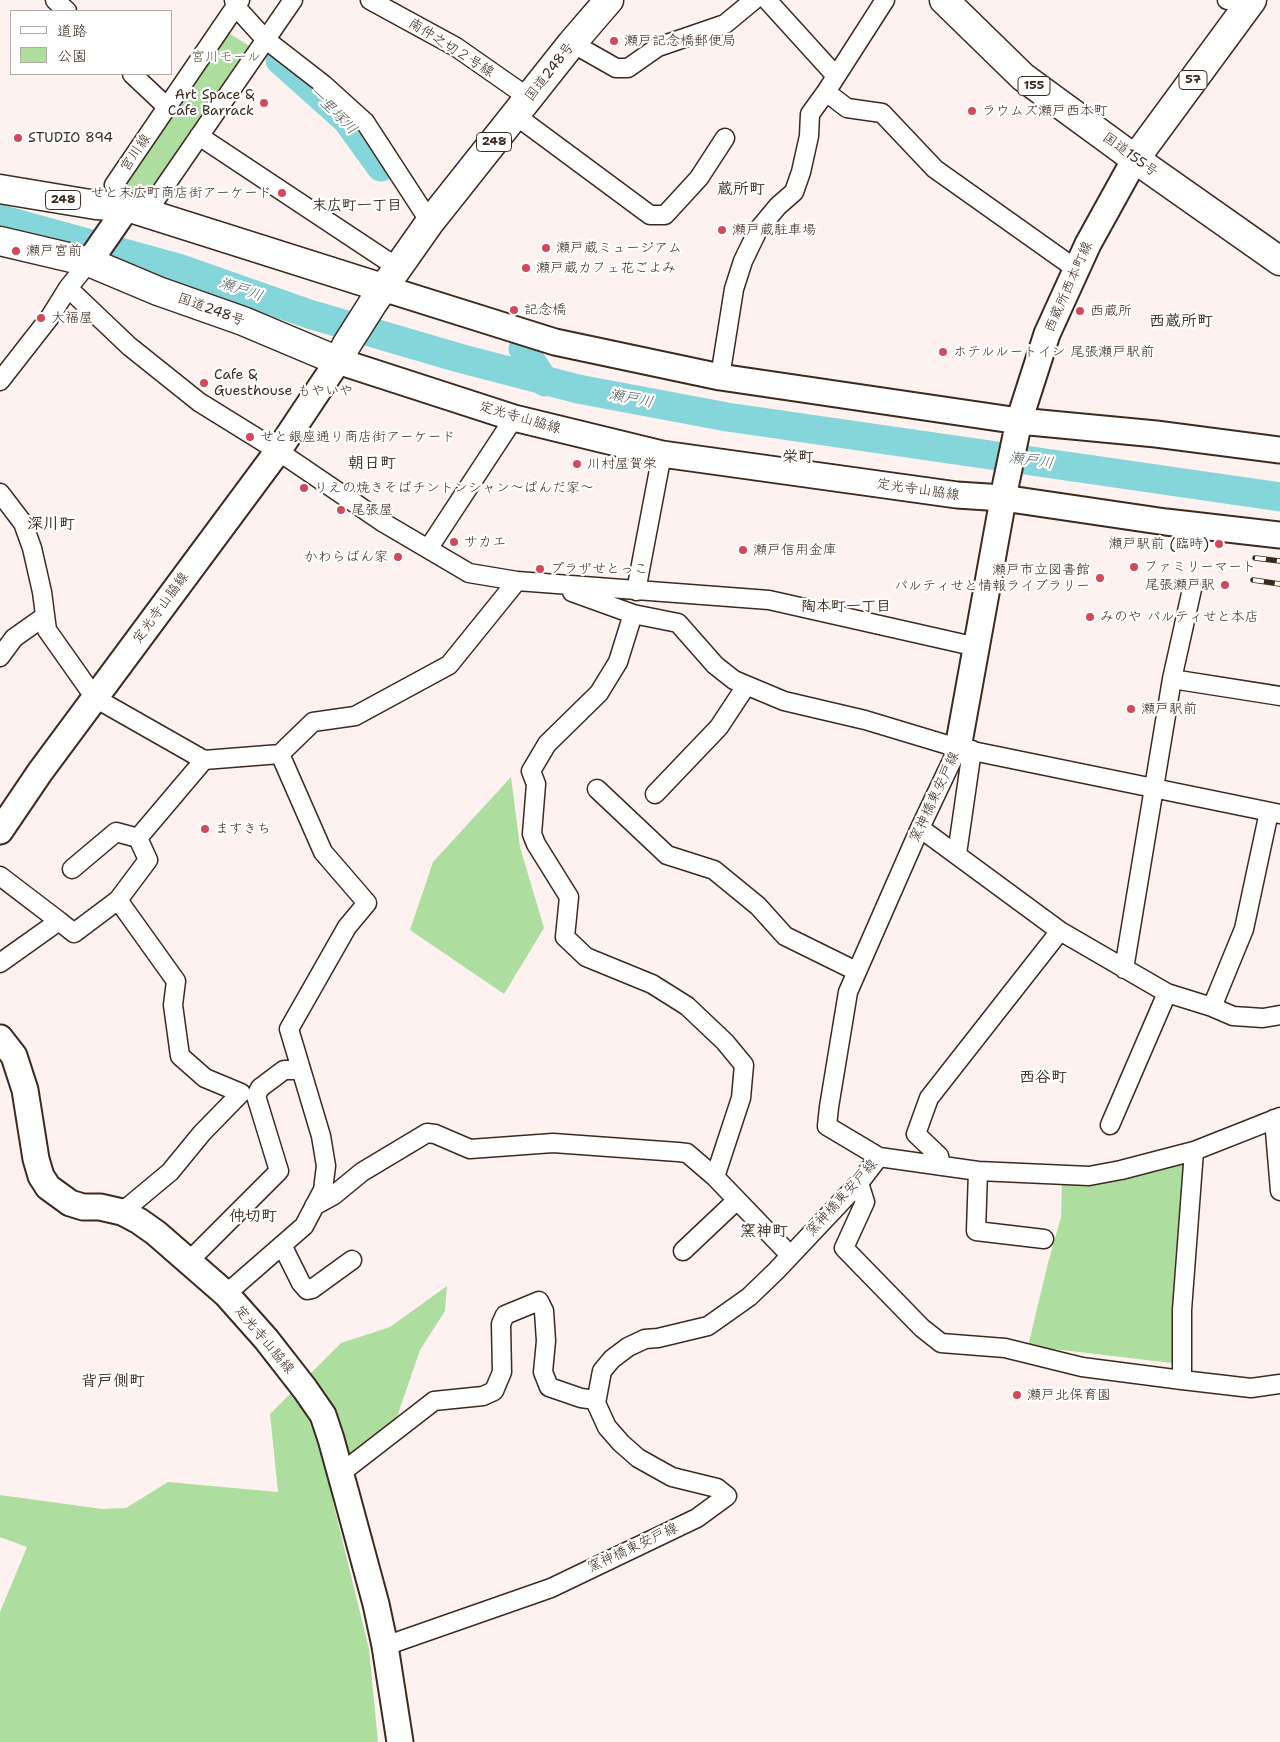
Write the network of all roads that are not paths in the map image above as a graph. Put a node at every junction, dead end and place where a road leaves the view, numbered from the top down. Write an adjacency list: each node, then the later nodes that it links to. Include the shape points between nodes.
1 (56, 0): 11 (street)
2 (293, 0): 12 (street)
3 (370, 0): 18 (street, 南仲之切２号線, via 456,48)
4 (609, 0): 13 (main road, 国道248号 / 248)
5 (754, 0): 13 (street, via 725,24 658,47 628,68 616,68)
6 (767, 0): 15 (street)
7 (885, 0): 15 (street)
8 (1242, 1): 21 (main road, 57)
9 (237, 2): 12 (street); 17 (street, 宮川線)
10 (957, 4): 21 (main road, 国道155号 / 155, via 1023,77)
11 (66, 10)
12 (266, 39): 19 (street); 24 (street, via 364,122)
13 (572, 43): 18 (main road, 国道248号 / 248)
14 (133, 75): 17 (street)
15 (836, 76): 16 (street)
16 (826, 92): 28 (street, via 847,108 882,113 935,169); 32 (street, via 810,114 809,136 794,192 758,230 743,261 734,289)
17 (167, 107): 23 (street, 宮川線, via 114,186)
18 (522, 107): 20 (street, 南仲之切２号線, via 650,215 665,215 699,178); 24 (main road, 国道248号 / 248)
19 (199, 136): 23 (street, via 156,199); 29 (street)
20 (724, 138)
21 (1135, 159): 27 (main road, 国道155号 / 155); 28 (main road, 西蔵所西本町線)
22 (0, 190): 23 (main road, 248)
23 (123, 212): 26 (main road); 29 (main road, 248)
24 (430, 222): 29 (main road, 国道248号 / 248)
25 (0, 241): 26 (main road, 国道248号)
26 (92, 258): 30 (street); 31 (main road, 国道248号, via 158,291 243,322)
27 (1280, 261)
28 (1076, 270): 35 (main road, 西蔵所西本町線, via 1048,334)
29 (385, 286): 31 (main road, 国道248号 / 248); 32 (main road, via 556,342)
30 (68, 288): 33 (street, via 50,317); 37 (street, via 129,346 198,402)
31 (342, 352): 34 (main road, 定光寺山脇線); 37 (main road, 定光寺山脇線)
32 (720, 377): 35 (main road)
33 (0, 381)
34 (514, 418): 38 (main road, 定光寺山脇線); 42 (street)
35 (1018, 426): 36 (main road, via 1156,434); 39 (main road, 窯神橋東安戸線)
36 (1280, 450)
37 (278, 451): 42 (street); 54 (main road, 定光寺山脇線)
38 (662, 454): 39 (main road, 定光寺山脇線, via 956,496); 46 (street)
39 (1005, 491): 41 (main road, 定光寺山脇線, via 1166,522); 49 (main road, 窯神橋東安戸線)
40 (0, 493): 48 (street, via 23,523 32,548)
41 (1280, 535)
42 (428, 549): 43 (street, via 469,573)
43 (517, 581): 44 (street); 56 (street, via 449,665 355,716 313,722)
44 (548, 583): 46 (street); 47 (street)
45 (1192, 589): 51 (street)
46 (636, 591): 49 (street, via 769,600)
47 (634, 614): 52 (street, via 678,623 715,664); 85 (street, via 618,662 599,693 547,744 531,771 536,784 532,834 569,897 565,937 586,957 652,984 687,1006 744,1065 741,1098)
48 (46, 616): 50 (street, via 14,638); 54 (street, via 47,630)
49 (977, 647): 55 (main road, 窯神橋東安戸線)
50 (0, 656)
51 (1172, 679): 53 (street); 58 (street)
52 (746, 686): 55 (street, via 784,701); 60 (street, via 719,727)
53 (1280, 696)
54 (95, 698): 57 (street); 63 (main road, 定光寺山脇線)
55 (965, 749): 58 (street); 62 (street, 窯神橋東安戸線); 65 (street)
56 (280, 754): 57 (street); 78 (street, via 323,852 366,903 347,927 289,1029)
57 (204, 760): 64 (street)
58 (1155, 788): 61 (street); 72 (street)
59 (597, 789): 73 (street, via 667,855 714,870 758,906 786,936)
60 (655, 794)
61 (1274, 814): 75 (street, via 1244,930)
62 (920, 828): 65 (street); 73 (street, 窯神橋東安戸線)
63 (0, 831)
64 (138, 838): 66 (street, via 116,832); 68 (street, via 148,860)
65 (957, 854): 70 (street)
66 (72, 869)
67 (0, 876): 69 (street)
68 (118, 900): 69 (street, via 74,933); 90 (street, via 176,981 174,1005 180,1056 205,1078 241,1092 202,1132 170,1172)
69 (59, 921): 71 (street)
70 (1060, 931): 72 (street); 83 (street, via 929,1098 916,1134 939,1156)
71 (0, 963)
72 (1124, 969): 74 (street)
73 (856, 971): 82 (street, 窯神橋東安戸線, via 848,992 828,1126)
74 (1167, 993): 75 (street); 80 (street)
75 (1212, 1007): 76 (street, via 1234,1016 1263,1018)
76 (1280, 1015)
77 (0, 1038): 90 (main road, 定光寺山脇線, via 14,1056 25,1090 36,1159 48,1186 70,1203)
78 (301, 1070): 89 (street, via 321,1136 326,1166 323,1190); 96 (street, via 284,1070 260,1088 256,1096 279,1171)
79 (1277, 1118): 81 (street); 87 (street)
80 (1110, 1125)
81 (1194, 1151): 84 (street, via 1090,1176); 98 (street, via 1182,1310)
82 (879, 1157): 83 (street); 86 (street, 窯神橋東安戸線)
83 (941, 1166): 84 (street)
84 (978, 1171): 91 (street, via 976,1231)
85 (715, 1177): 88 (street); 89 (street, via 687,1153 553,1143 470,1149 427,1133 362,1172 334,1195)
86 (859, 1183): 94 (street, 窯神橋東安戸線); 98 (street, via 865,1202 844,1248 922,1328 941,1343 1005,1348 1082,1366)
87 (1280, 1191)
88 (736, 1200): 93 (street); 94 (street)
89 (314, 1206): 92 (street, via 304,1226)
90 (122, 1212): 96 (main road, 定光寺山脇線, via 156,1233)
91 (1044, 1239)
92 (282, 1244): 95 (street, via 307,1290); 97 (street)
93 (683, 1251)
94 (790, 1255): 100 (street, 窯神橋東安戸線, via 749,1297 708,1326 645,1339 620,1353 602,1371)
95 (352, 1260)
96 (188, 1262): 97 (main road, 定光寺山脇線)
97 (226, 1294): 101 (main road, 定光寺山脇線, via 266,1338 323,1415)
98 (1182, 1380): 99 (street, via 1251,1388)
99 (1280, 1384)
100 (596, 1400): 101 (street, via 549,1387 543,1372 546,1341 544,1311 539,1301 505,1315 501,1324 502,1372 494,1391 483,1396 434,1401); 102 (street, 窯神橋東安戸線, via 607,1427 638,1458 672,1477 717,1488 727,1496 697,1518 551,1588)
101 (341, 1473): 102 (main road, 定光寺山脇線)
102 (385, 1646): 103 (main road, 定光寺山脇線)
103 (400, 1742)

